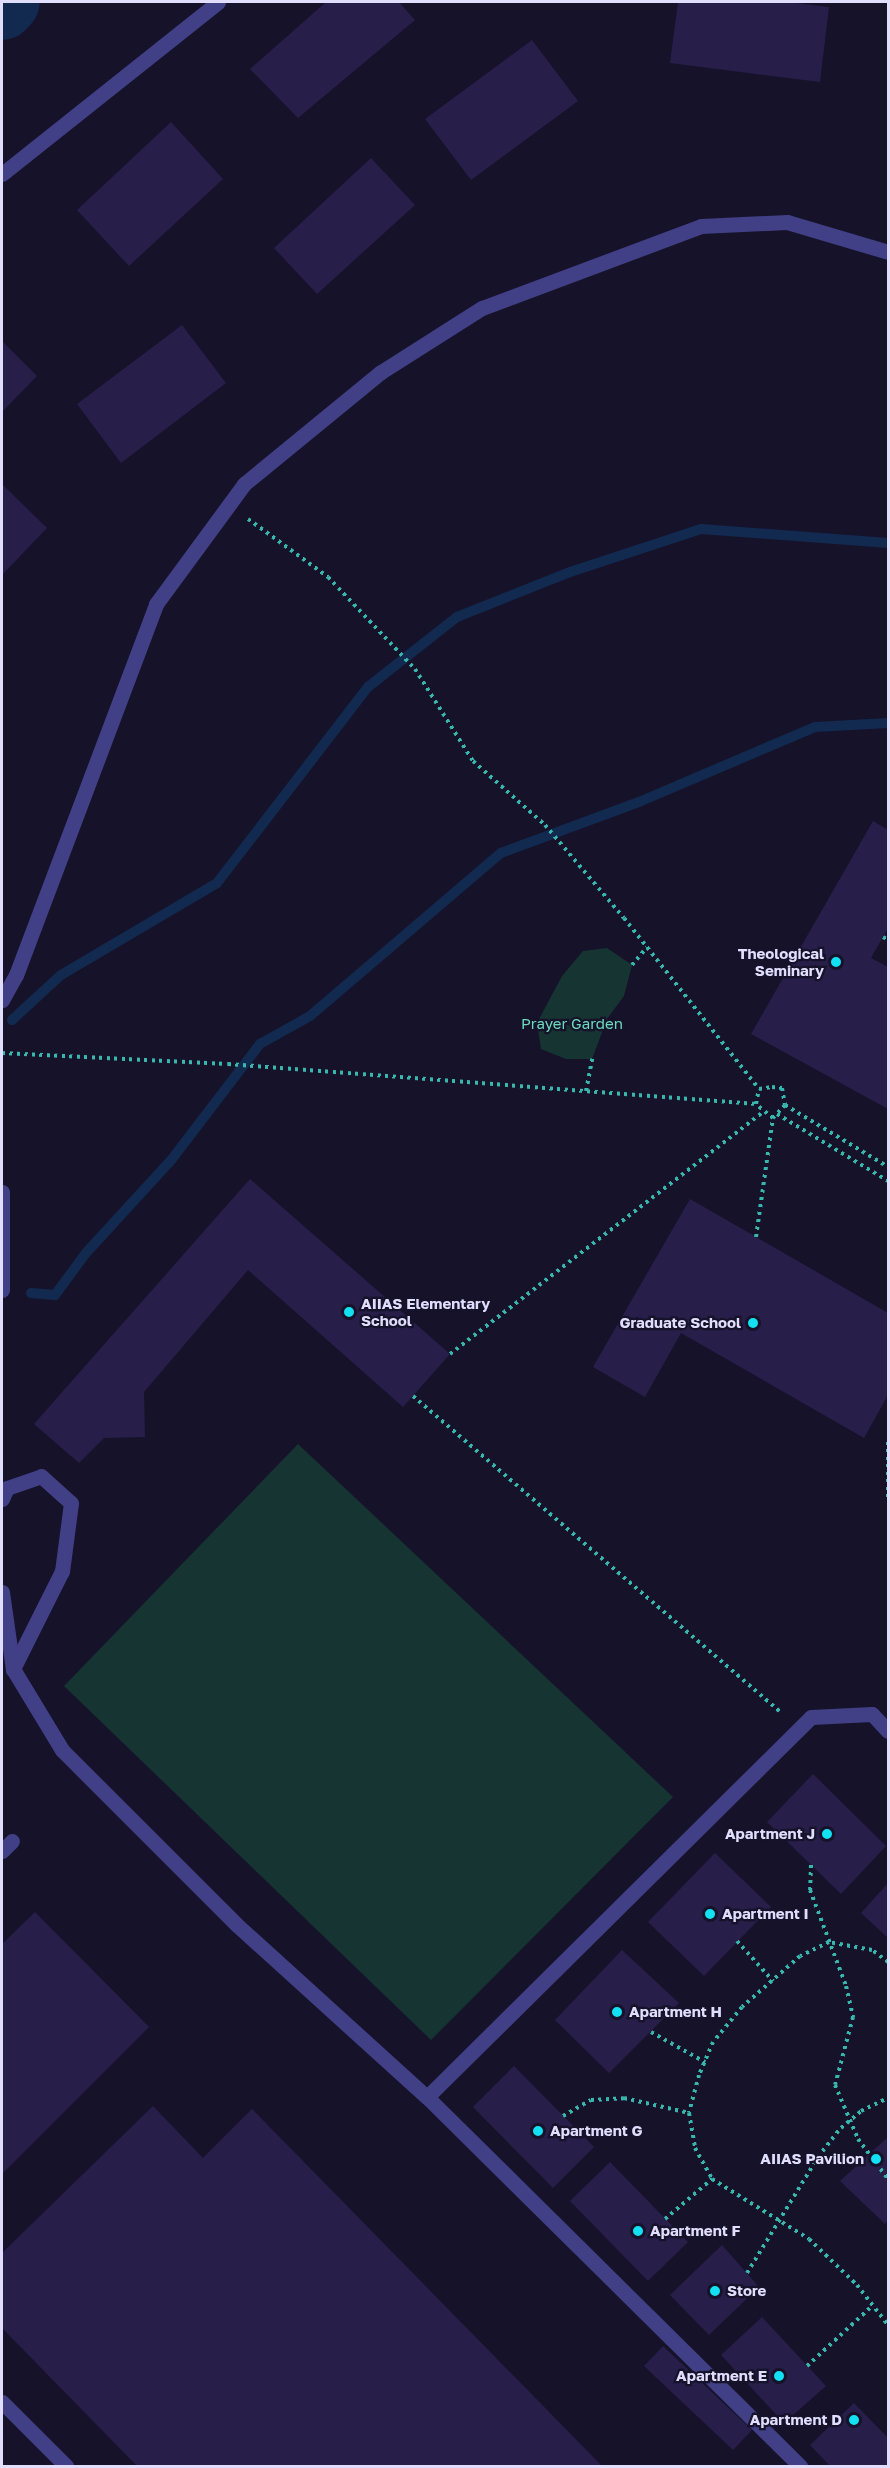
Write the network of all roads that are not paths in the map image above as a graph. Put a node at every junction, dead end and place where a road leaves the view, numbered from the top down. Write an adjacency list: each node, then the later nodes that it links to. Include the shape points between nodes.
1 (218, 2): 2 (street)
2 (2, 174)
3 (888, 252): 4 (street, via 787,222 701,226 482,308 381,372 244,484 156,604 16,975)
4 (2, 1000)
5 (2, 1192): 6 (street)
6 (2, 1290)
7 (2, 1499): 9 (street, via 7,1488 41,1476 71,1503 62,1571)
8 (2, 1592): 9 (street)
9 (14, 1669): 11 (street, via 62,1750 237,1925)
10 (888, 1731): 11 (street, via 872,1714 811,1717)
11 (427, 2097): 14 (street)
12 (2, 2402): 13 (street)
13 (66, 2466)
14 (800, 2466)

